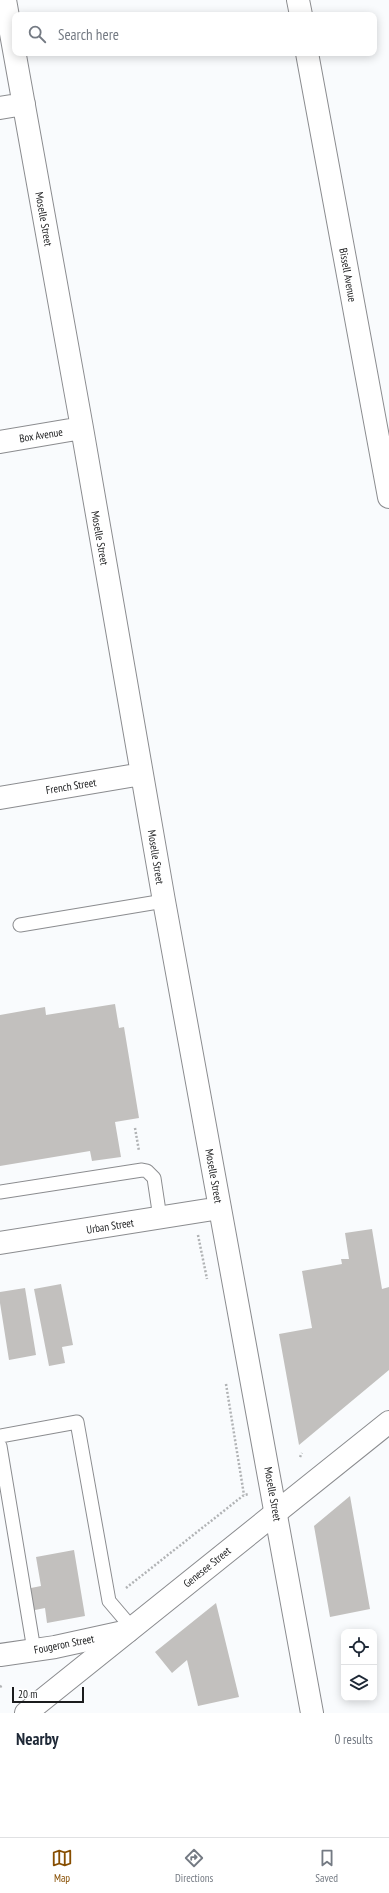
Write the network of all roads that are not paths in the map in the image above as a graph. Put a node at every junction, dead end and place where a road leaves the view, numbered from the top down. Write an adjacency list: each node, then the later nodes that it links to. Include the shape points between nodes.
1 (5, 0): 4 (street, Moselle Street)
2 (298, 0): 3 (street)
3 (300, 12)
4 (12, 38)
5 (15, 56): 7 (street, Moselle Street)
6 (308, 56): 11 (street, Bissell Avenue)
7 (24, 104): 8 (street); 9 (street, Moselle Street)
8 (0, 108)
9 (82, 428): 10 (street, Box Avenue); 12 (street, Moselle Street)
10 (0, 442)
11 (389, 497)
12 (142, 774): 13 (street, French Street); 14 (street, Moselle Street)
13 (0, 798)
14 (164, 901): 15 (lane); 17 (street, Moselle Street)
15 (20, 925)
16 (0, 1192): 18 (lane, via 142,1170 154,1178)
17 (220, 1208): 18 (street, Urban Street); 23 (street, Moselle Street)
18 (160, 1218): 19 (street, Urban Street)
19 (0, 1243)
20 (389, 1422): 23 (street, Genesee Street)
21 (0, 1436): 24 (lane, via 77,1422 109,1601)
22 (0, 1446): 25 (lane)
23 (275, 1512): 24 (street, Genesee Street); 28 (street, Moselle Street)
24 (130, 1630): 25 (street, Fougeron Street); 27 (street, Genesee Street)
25 (34, 1650): 26 (street, Fougeron Street)
26 (0, 1655)
27 (26, 1713)
28 (312, 1713)

